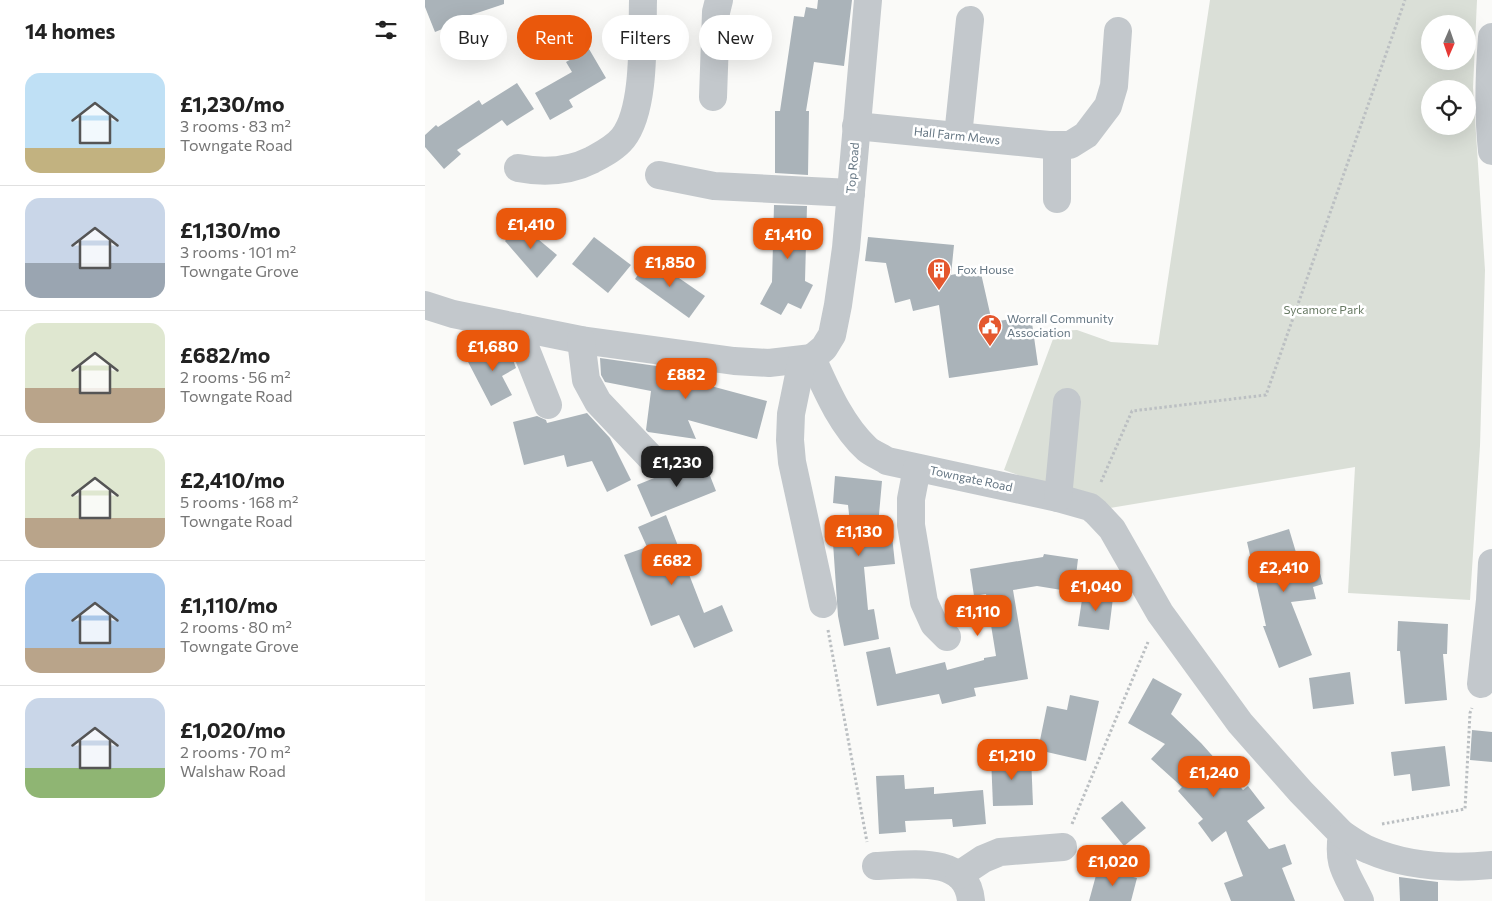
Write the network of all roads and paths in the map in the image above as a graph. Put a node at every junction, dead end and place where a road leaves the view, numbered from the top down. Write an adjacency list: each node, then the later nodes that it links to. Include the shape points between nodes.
1 (643, 0): 13 (street, via 640,96 634,118 623,138 608,151 578,167 552,172)
2 (719, 0): 8 (street)
3 (868, 0): 9 (street, Top Road)
4 (1405, 0): 26 (path, via 1266,395 1132,410)
5 (970, 20): 10 (street)
6 (1118, 31): 11 (street, Hall Farm Mews, via 1114,86 1108,106 1086,135 1070,145)
7 (1492, 37): 12 (street, via 1489,125)
8 (713, 97)
9 (856, 126): 10 (street, Hall Farm Mews); 15 (street, Top Road)
10 (958, 136): 11 (street, Hall Farm Mews)
11 (1057, 145): 16 (street)
12 (1492, 151)
13 (518, 168)
14 (659, 175): 15 (street, via 714,186)
15 (851, 193): 20 (street, Top Road, via 832,335 823,348)
16 (1057, 199)
17 (425, 305): 18 (street)
18 (517, 327): 19 (street); 22 (street)
19 (581, 340): 20 (street, via 734,361 769,363); 23 (street, via 586,380 598,402)
20 (807, 359): 24 (street, Towngate Road, via 849,429 868,449 887,461); 28 (street, via 791,414 790,440)
21 (1067, 402): 25 (street)
22 (548, 405)
23 (653, 460)
24 (917, 468): 25 (street, Towngate Road); 30 (street, via 911,498 911,525 924,602 934,624)
25 (1058, 498): 26 (street, Towngate Road)
26 (1089, 507): 29 (street, Towngate Road, via 1112,530)
27 (1492, 563): 31 (street)
28 (823, 604): 35 (path, via 866,841)
29 (1160, 613): 32 (street, Towngate Road, via 1240,723); 33 (path)
30 (947, 637)
31 (1481, 684): 32 (path, via 1470,713 1465,810)
32 (1342, 834): 34 (street, Towngate Road, via 1368,850 1421,865 1462,868); 38 (street, via 1339,851 1344,870)
33 (1063, 847): 36 (street, via 1000,852)
34 (1492, 865)
35 (876, 866): 36 (street, via 930,864)
36 (959, 875): 37 (street)
37 (971, 901)
38 (1360, 901)

